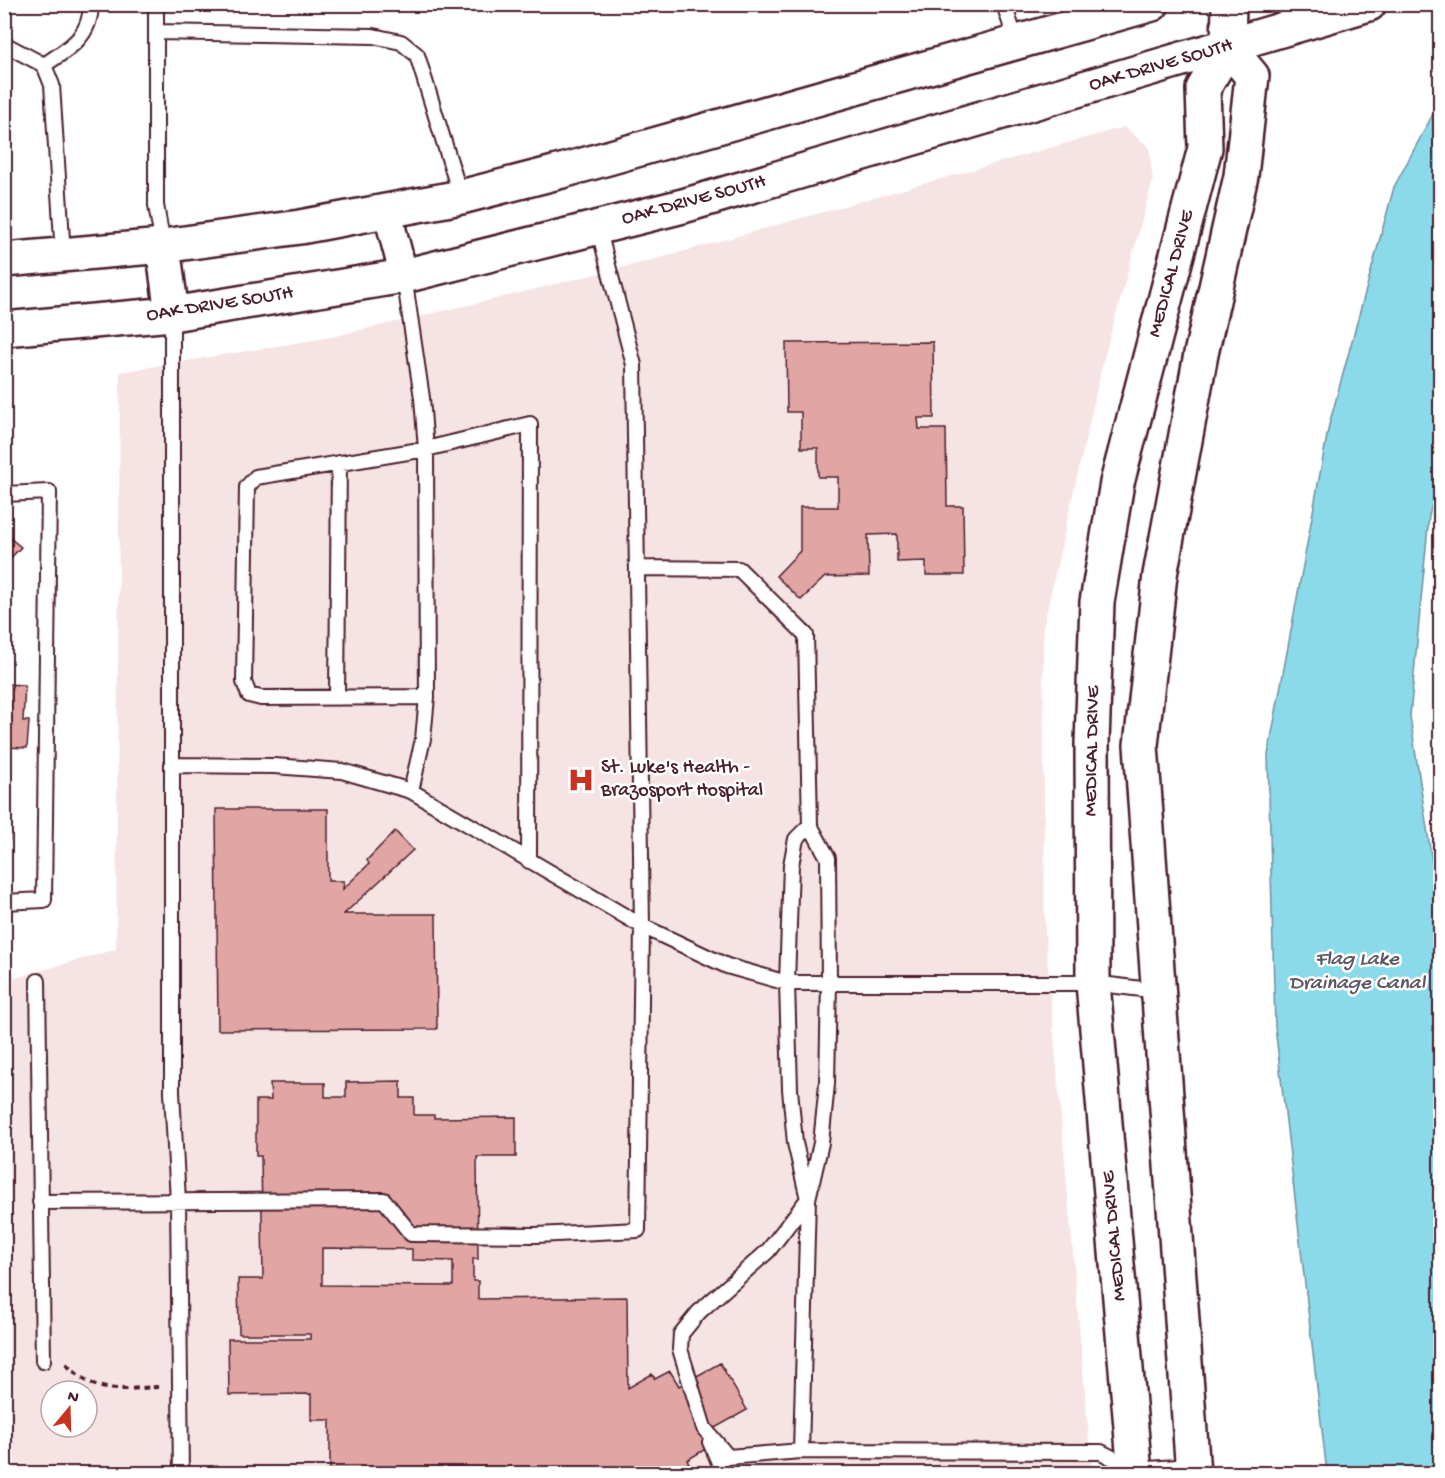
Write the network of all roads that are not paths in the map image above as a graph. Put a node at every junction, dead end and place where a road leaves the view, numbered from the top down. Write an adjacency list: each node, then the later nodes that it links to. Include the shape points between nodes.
1 (91, 4): 11 (lane, via 91,17 78,43)
2 (156, 4): 7 (lane)
3 (1004, 4): 8 (lane)
4 (1152, 4): 8 (street)
5 (1229, 4): 10 (street, MEDICAL DRIVE)
6 (1369, 4): 10 (street, OAK DRIVE SOUTH)
7 (156, 32): 12 (lane, via 374,36 401,42 417,55); 15 (lane, via 156,205)
8 (1016, 41): 12 (street)
9 (4, 44): 11 (lane)
10 (1228, 47): 14 (street, OAK DRIVE SOUTH, via 683,206); 36 (street, MEDICAL DRIVE, via 1203,89 1205,148 1117,483 1097,603 1092,743); 37 (street, via 1252,76 1241,176 1201,354 1160,575 1141,745)
11 (44, 65): 16 (lane, via 52,85)
12 (461, 197): 13 (street)
13 (387, 211): 15 (street); 18 (street)
14 (598, 227): 18 (street, OAK DRIVE SOUTH); 24 (lane, via 634,365)
15 (163, 246): 16 (street); 19 (street)
16 (63, 255): 17 (street)
17 (4, 260)
18 (404, 276): 19 (street, OAK DRIVE SOUTH); 21 (lane)
19 (172, 314): 20 (street, OAK DRIVE SOUTH); 27 (lane)
20 (4, 329)
21 (426, 448): 22 (lane); 25 (lane); 30 (lane, via 530,424)
22 (339, 463): 26 (lane); 26 (lane, via 256,477 247,487 245,500 244,682 249,695)
23 (4, 494): 31 (lane, via 49,492 44,900)
24 (637, 568): 29 (lane, via 739,569 806,635); 32 (lane)
25 (427, 697): 26 (lane); 28 (lane, via 423,739)
26 (336, 698)
27 (173, 765): 28 (lane, via 342,771); 39 (lane, via 172,1092)
28 (411, 791): 30 (lane)
29 (810, 825): 34 (lane, via 828,858); 35 (lane, via 796,839 791,866)
30 (529, 861): 32 (lane)
31 (4, 902)
32 (642, 926): 35 (lane, via 727,966); 39 (lane, via 638,1230 536,1236 411,1234 384,1200)
33 (38, 981): 40 (lane)
34 (829, 982): 35 (lane); 36 (lane); 38 (lane, via 821,1143)
35 (787, 983): 38 (lane, via 790,1100)
36 (1093, 983): 37 (lane); 45 (street, MEDICAL DRIVE)
37 (1158, 991): 44 (street)
38 (808, 1199): 42 (lane, via 768,1251 699,1312 681,1334 680,1349); 43 (lane)
39 (178, 1201): 40 (lane); 46 (lane)
40 (40, 1202): 41 (lane)
41 (43, 1361)
42 (704, 1428): 43 (lane, via 728,1457); 47 (lane)
43 (801, 1451): 45 (lane, via 1101,1452)
44 (1192, 1470): 45 (lane)
45 (1130, 1472)
46 (181, 1473)
47 (724, 1473)

